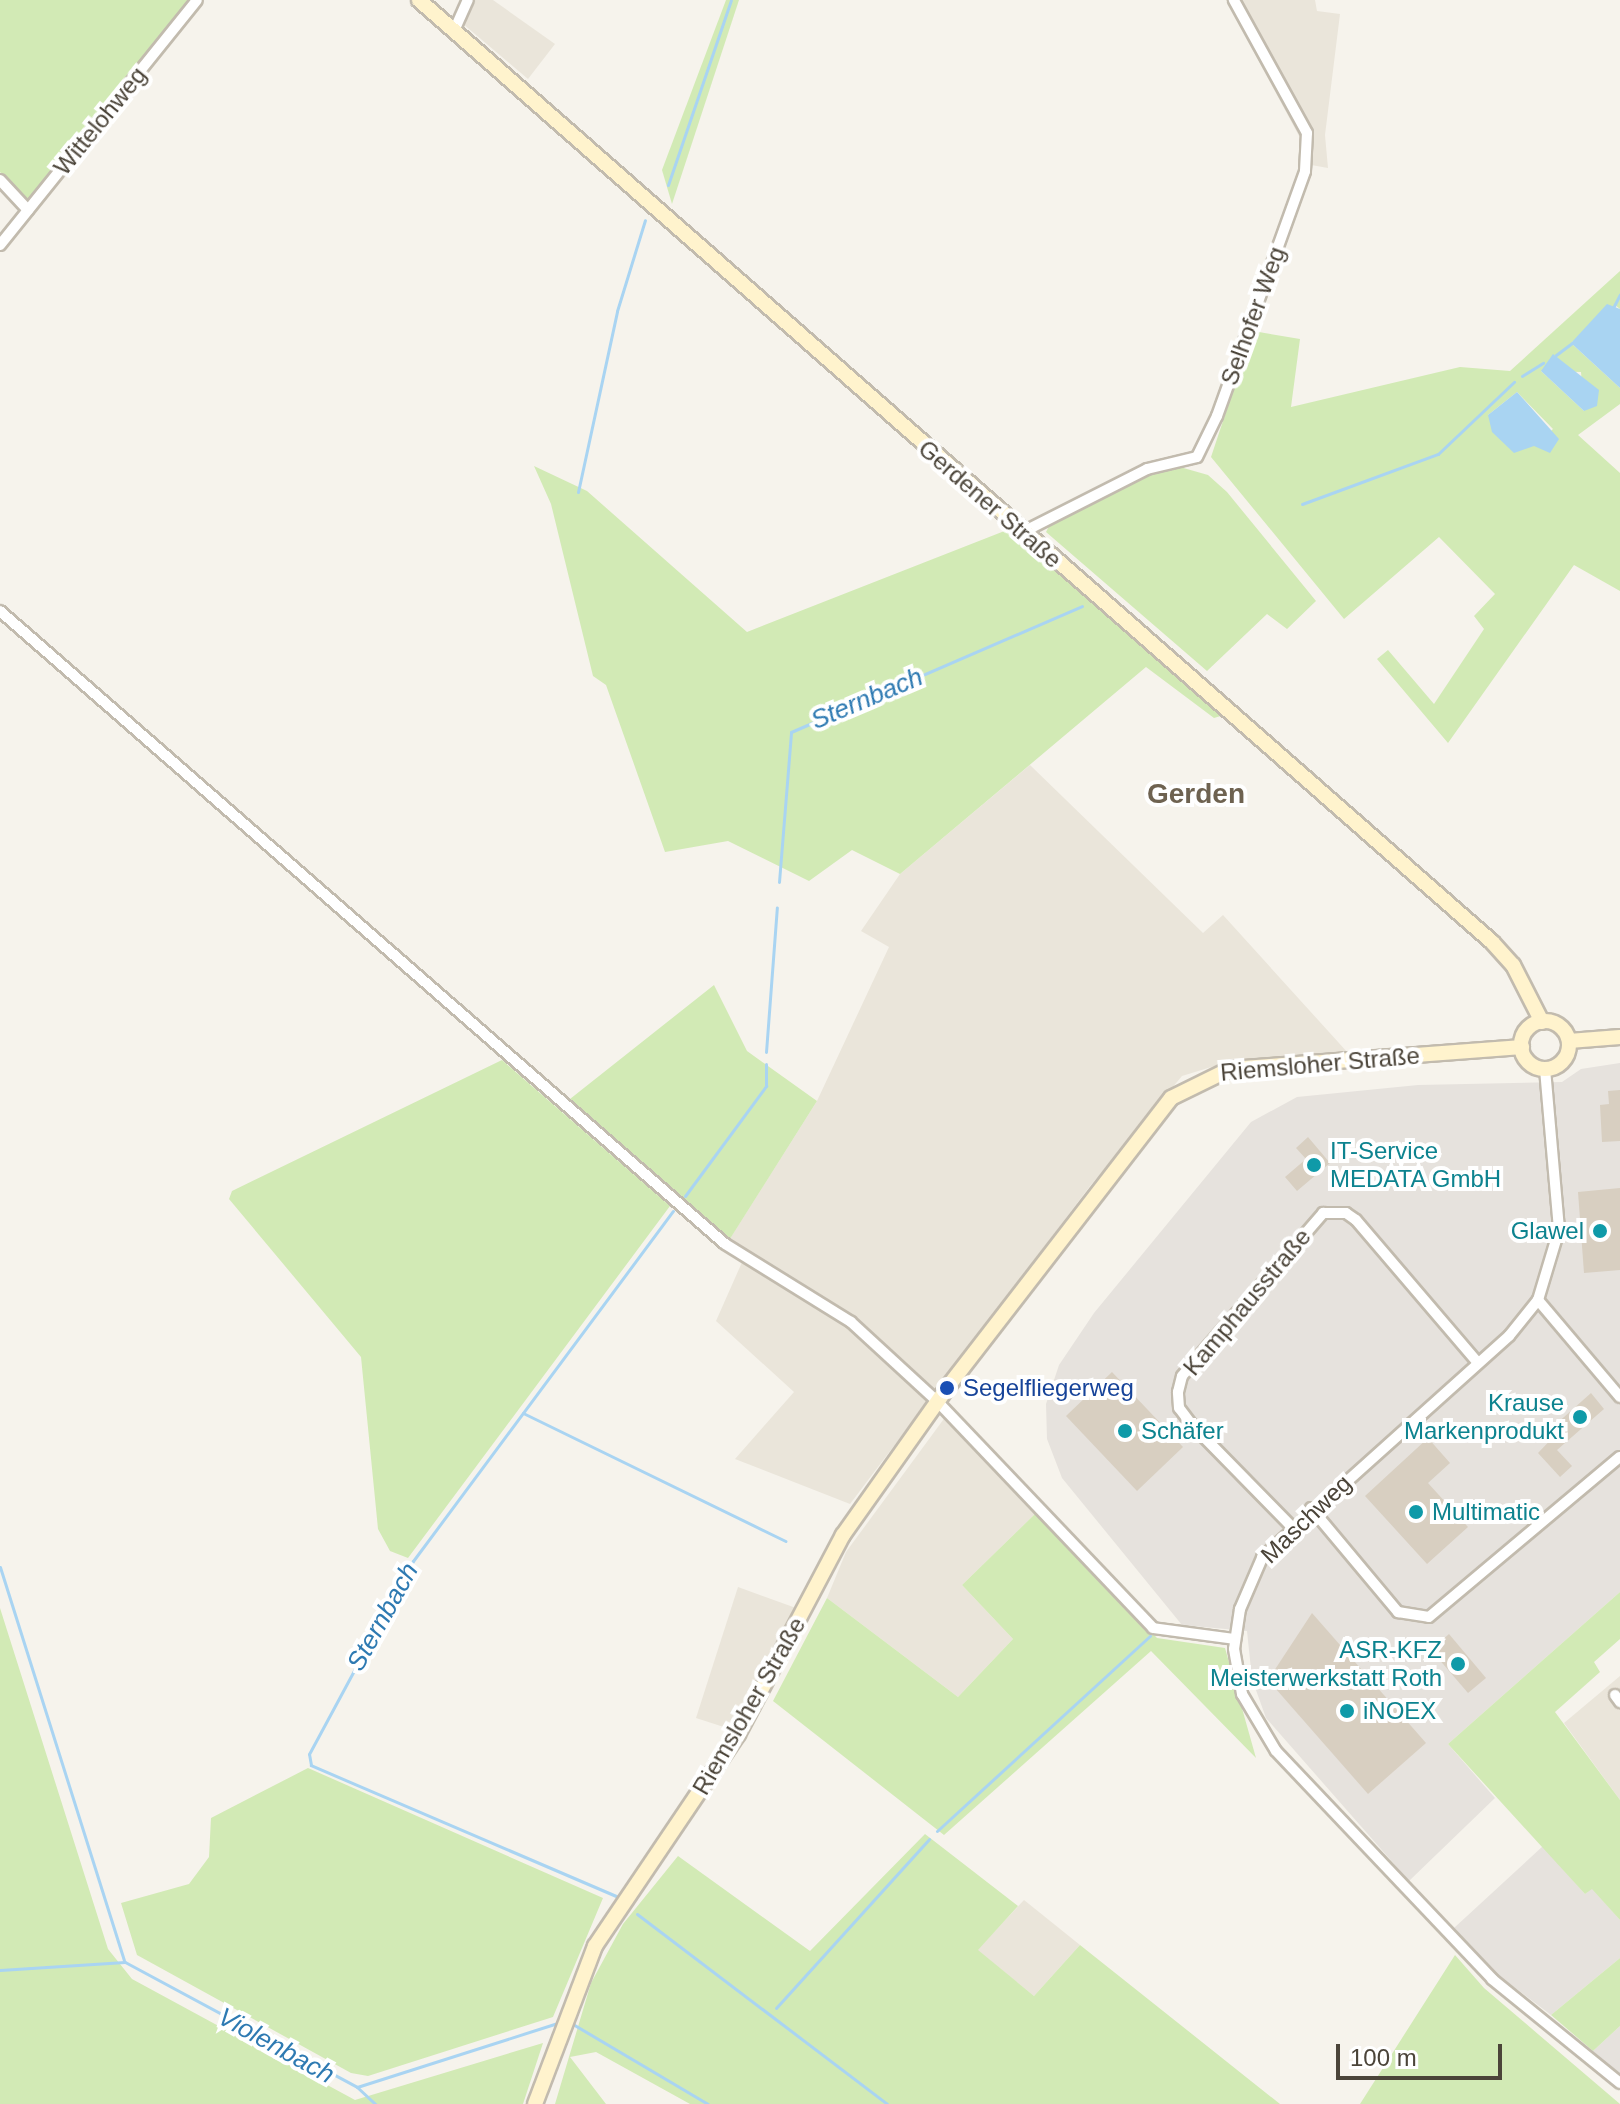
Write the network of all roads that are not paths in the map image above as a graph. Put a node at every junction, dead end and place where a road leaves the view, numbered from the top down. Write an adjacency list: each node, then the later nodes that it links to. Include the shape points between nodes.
1 (197, 0): 7 (street, Wittelohweg)
2 (419, 0): 5 (main road, Gerdener Straße)
3 (468, 0): 5 (street)
4 (1234, 0): 9 (street, Selhofer Weg, via 1307,133 1305,171 1208,438 1197,457 1147,469)
5 (454, 31): 9 (main road, Gerdener Straße)
6 (0, 180): 7 (street)
7 (28, 210): 8 (street, Wittelohweg)
8 (0, 245)
9 (1023, 532): 11 (main road, Gerdener Straße, via 1492,942 1513,965)
10 (0, 611): 19 (street, via 725,1244 851,1322)
11 (1542, 1022): 13 (main road, via 1562,1028); 14 (main road, via 1525,1034)
12 (1620, 1037): 13 (main road)
13 (1569, 1041): 15 (main road, via 1563,1061)
14 (1522, 1047): 15 (main road, via 1527,1060); 19 (main road, Riemsloher Straße, via 1230,1069 1191,1083 1155,1116)
15 (1545, 1069): 16 (street, Maschweg, via 1559,1230)
16 (1538, 1300): 17 (street, Maschweg); 18 (street)
17 (1478, 1363): 21 (street, Maschweg); 22 (street, Kamphausstraße, via 1356,1220 1346,1213 1323,1213 1182,1376 1178,1392 1179,1408 1192,1425)
18 (1620, 1397)
19 (937, 1401): 23 (street, via 1153,1628); 25 (main road, Riemsloher Straße, via 843,1535 716,1769 609,1920 565,2014)
20 (1620, 1457): 21 (street, via 1429,1617 1398,1612)
21 (1311, 1508): 22 (street, Maschweg)
22 (1291, 1526): 23 (street, Maschweg, via 1251,1576)
23 (1234, 1639): 24 (street, Maschweg, via 1242,1694 1276,1751 1492,1979)
24 (1620, 2083)
25 (535, 2104)

